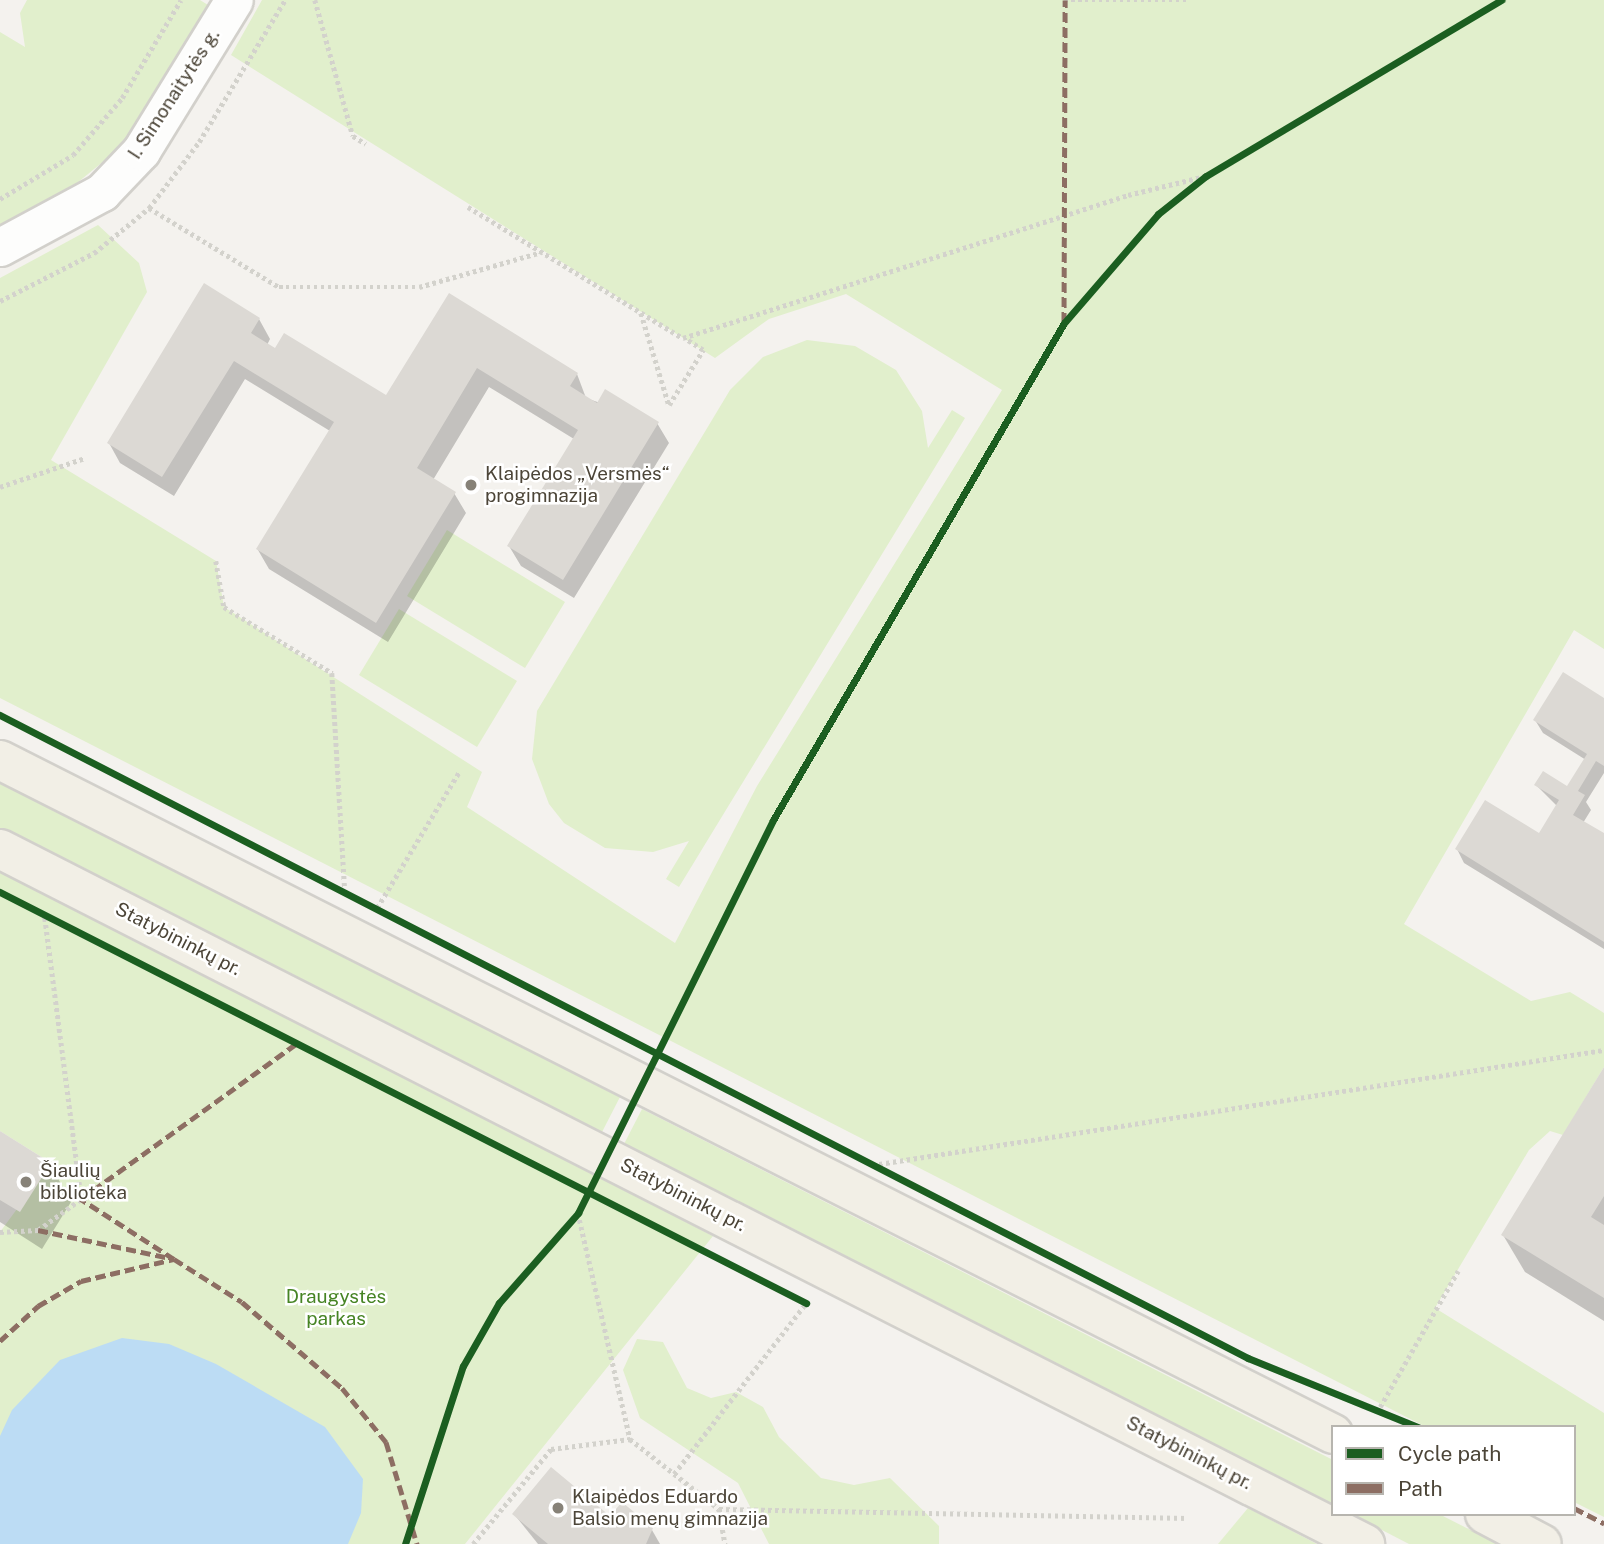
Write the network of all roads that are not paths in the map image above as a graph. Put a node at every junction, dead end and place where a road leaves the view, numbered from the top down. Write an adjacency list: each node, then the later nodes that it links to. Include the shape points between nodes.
1 (234, 0): 2 (street, I. Simonaitytės g., via 141,151 102,192)
2 (0, 247)
3 (0, 760): 5 (main road)
4 (0, 849): 7 (main road, Statybininkų pr.)
5 (1331, 1433)
6 (1489, 1516): 8 (main road)
7 (1365, 1544)
8 (1542, 1544)

